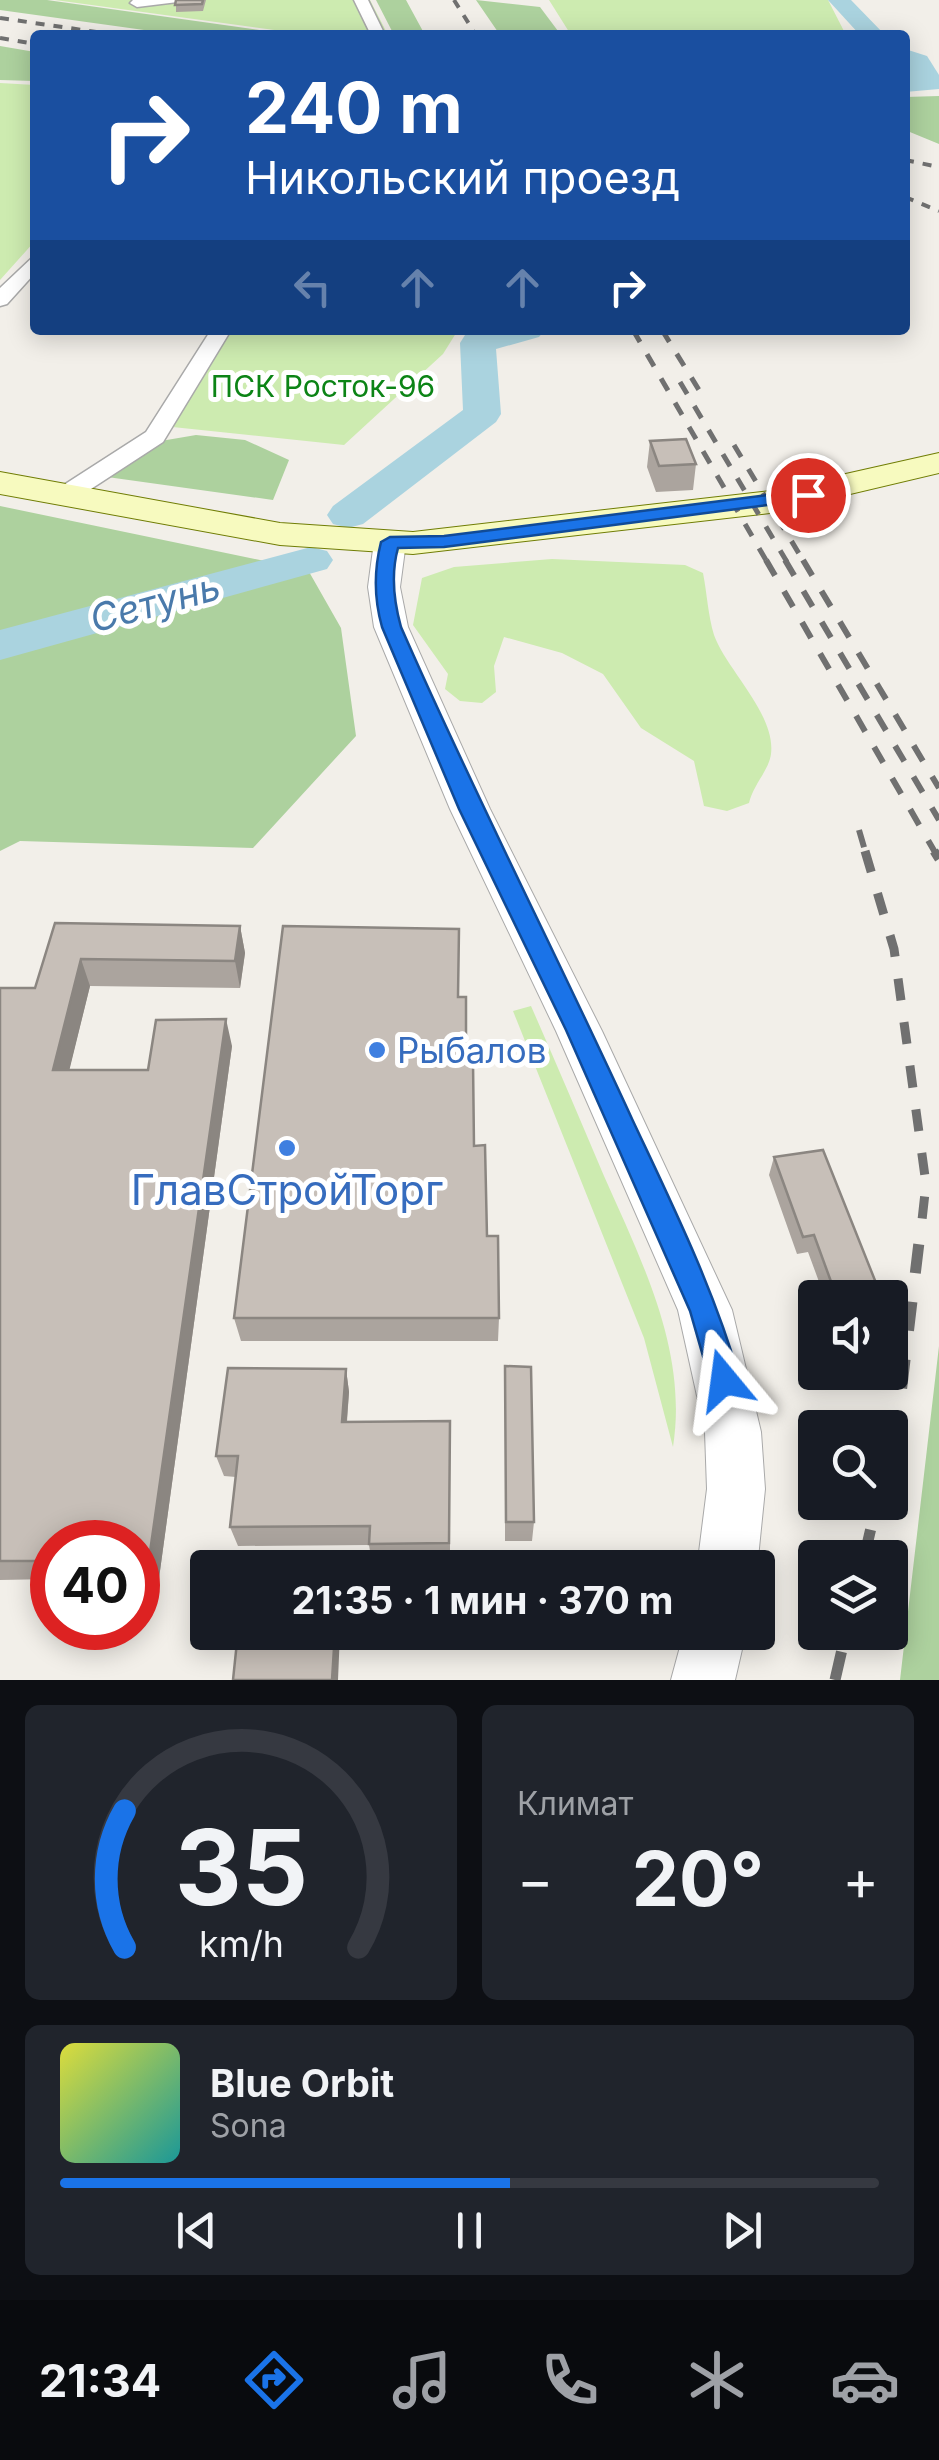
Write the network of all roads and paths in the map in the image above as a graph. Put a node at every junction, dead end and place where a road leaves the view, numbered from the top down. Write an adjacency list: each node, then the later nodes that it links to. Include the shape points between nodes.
1 (187, 0): 3 (street)
2 (360, 0): 4 (street)
3 (137, 2)
4 (375, 30)
5 (30, 267): 6 (street)
6 (0, 300)
7 (218, 335): 10 (street, via 155,436)
8 (939, 463): 11 (main road, via 770,502)
9 (0, 483): 10 (main road)
10 (64, 495): 11 (main road, via 280,534)
11 (390, 542): 12 (street, via 384,588 392,627 705,1310 734,1432)
12 (729, 1550)
13 (710, 1650): 14 (street)
14 (703, 1680)

